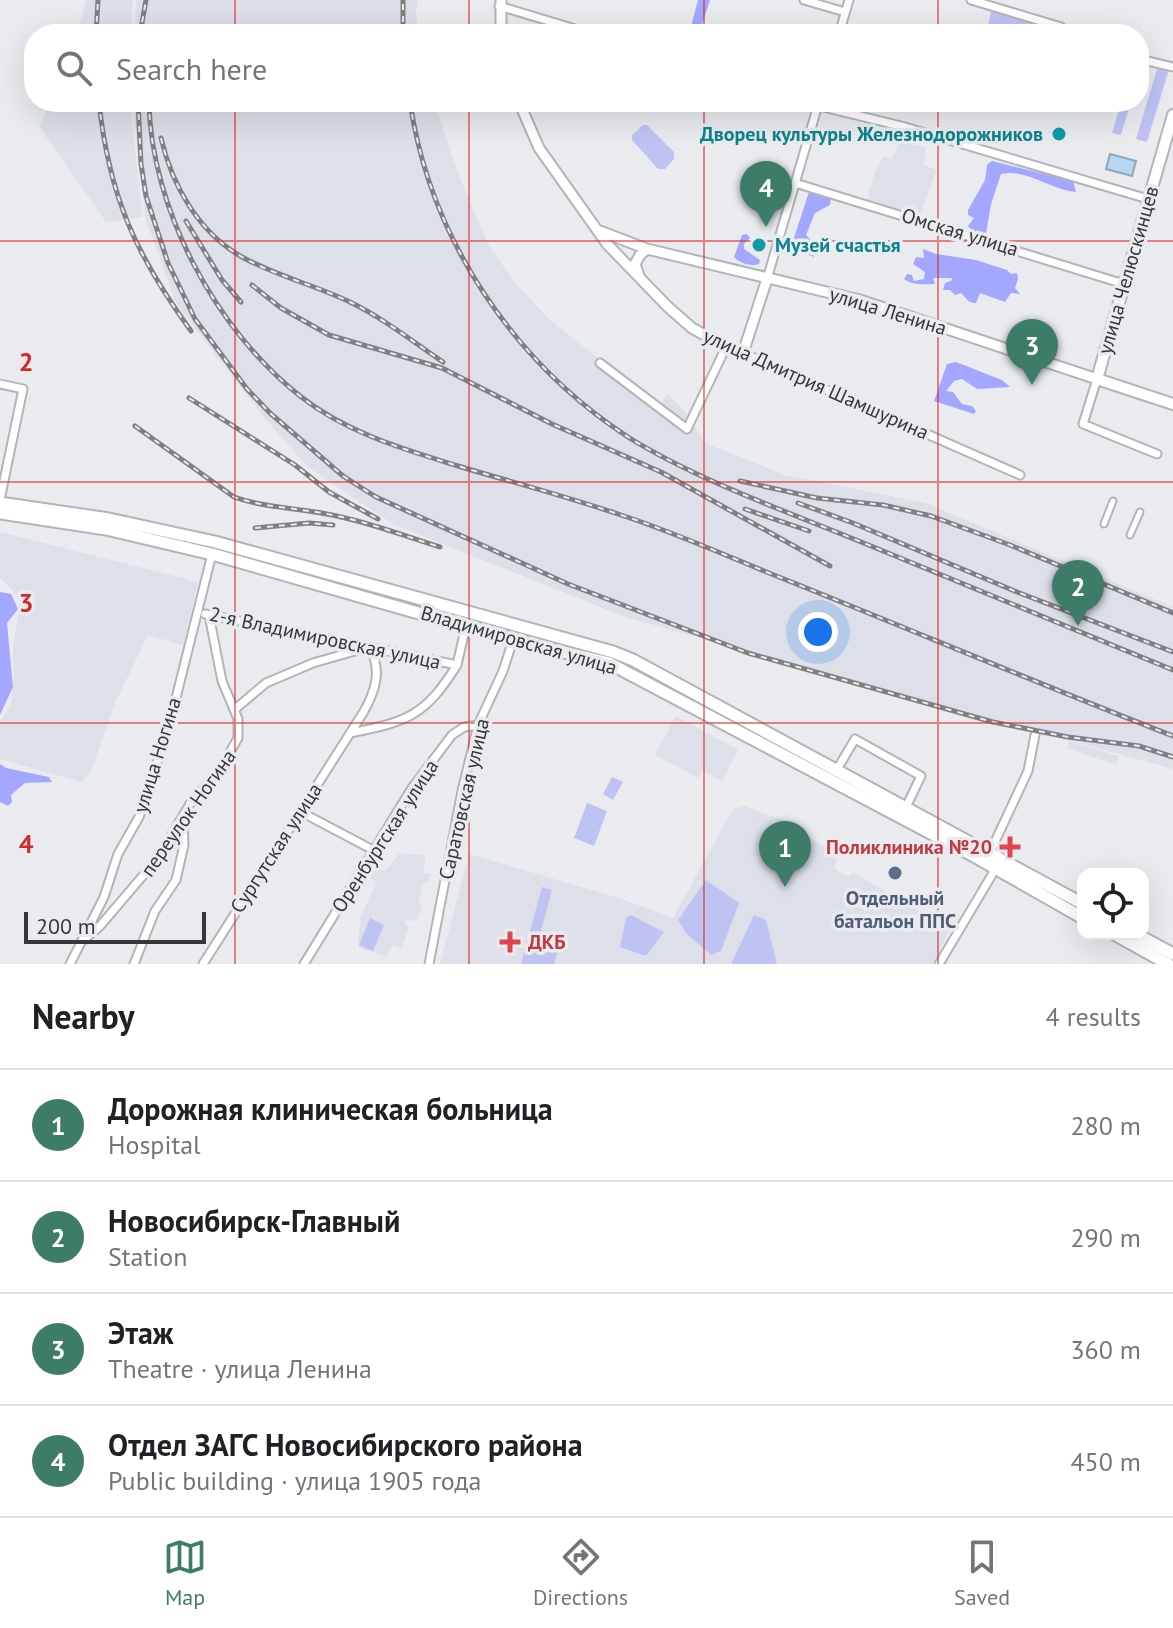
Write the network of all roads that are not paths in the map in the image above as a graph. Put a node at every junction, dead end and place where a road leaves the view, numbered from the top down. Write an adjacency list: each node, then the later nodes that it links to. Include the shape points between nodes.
1 (804, 0): 5 (street)
2 (849, 0): 5 (street)
3 (971, 0): 9 (street)
4 (500, 3): 6 (street); 7 (street)
5 (845, 12): 8 (street)
6 (501, 24)
7 (562, 24)
8 (842, 24)
9 (1051, 24)
10 (1149, 61): 11 (street)
11 (1173, 67)
12 (523, 112): 18 (street, улица Дмитрия Шамшурина, via 539,148)
13 (816, 112): 16 (street)
14 (848, 112): 17 (street)
15 (1173, 115): 17 (main road, улица Челюскинцев)
16 (795, 183): 21 (street); 22 (street, Омская улица)
17 (1148, 199): 22 (main road, улица Челюскинцев)
18 (600, 231): 19 (street, улица Ленина); 20 (street, улица Дмитрия Шамшурина)
19 (647, 249): 20 (street, via 635,264); 21 (street, улица Ленина)
20 (639, 276): 23 (street, улица Дмитрия Шамшурина, via 692,328)
21 (767, 279): 24 (street); 26 (street, улица Ленина, via 860,300)
22 (1124, 284): 26 (main road, улица Челюскинцев)
23 (726, 347): 24 (street, улица Дмитрия Шамшурина); 25 (street, via 687,429)
24 (743, 353): 30 (street, улица Дмитрия Шамшурина)
25 (600, 363)
26 (1097, 379): 28 (main road, улица Ленина); 29 (street, via 1083,424)
27 (0, 384): 31 (street, via 23,389)
28 (1173, 404)
29 (1157, 454)
30 (1020, 475)
31 (0, 501): 53 (main road, Владимировская улица, via 215,542 613,652)
32 (1113, 501): 35 (street)
33 (1140, 512): 36 (street)
34 (0, 513): 37 (main road, Владимировская улица, via 106,529)
35 (1104, 524)
36 (1130, 535)
37 (212, 554): 38 (street, улица Ногина); 40 (main road, Владимировская улица)
38 (199, 613): 39 (street, 2-я Владимировская улица); 59 (street, улица Ногина, via 139,817)
39 (209, 615): 42 (street, 2-я Владимировская улица); 44 (street, via 222,681)
40 (466, 625): 41 (main road, Владимировская улица); 43 (street, 2-я Владимировская улица)
41 (513, 640): 45 (street, Саратовская улица); 54 (main road, Владимировская улица, via 609,663)
42 (369, 647): 43 (street, 2-я Владимировская улица); 44 (street, via 266,683); 46 (street, Сургутская улица, via 377,678)
43 (457, 665): 46 (street, via 440,693 407,719)
44 (234, 710): 51 (street, переулок Ногина, via 240,728 235,745)
45 (478, 725): 52 (street, Оренбургская улица, via 452,735); 65 (street, Саратовская улица)
46 (350, 733): 50 (street, Сургутская улица)
47 (1035, 735): 53 (street, via 1028,771)
48 (839, 766): 49 (street, via 855,739 921,776)
49 (908, 803)
50 (301, 812): 52 (street); 63 (street, Сургутская улица)
51 (182, 818): 59 (street, переулок Ногина, via 141,880); 62 (street, via 184,845 176,880 155,911)
52 (373, 850): 64 (street, Оренбургская улица)
53 (992, 854): 54 (street); 55 (main road, Владимировская улица)
54 (993, 867): 56 (main road, Владимировская улица); 66 (street)
55 (1077, 901)
56 (1077, 915)
57 (1125, 940): 67 (main road)
58 (1147, 940): 60 (main road)
59 (77, 946): 61 (street, улица Ногина)
60 (1173, 954)
61 (70, 964)
62 (134, 964)
63 (203, 964)
64 (304, 964)
65 (429, 964)
66 (939, 964)
67 (1168, 964)

